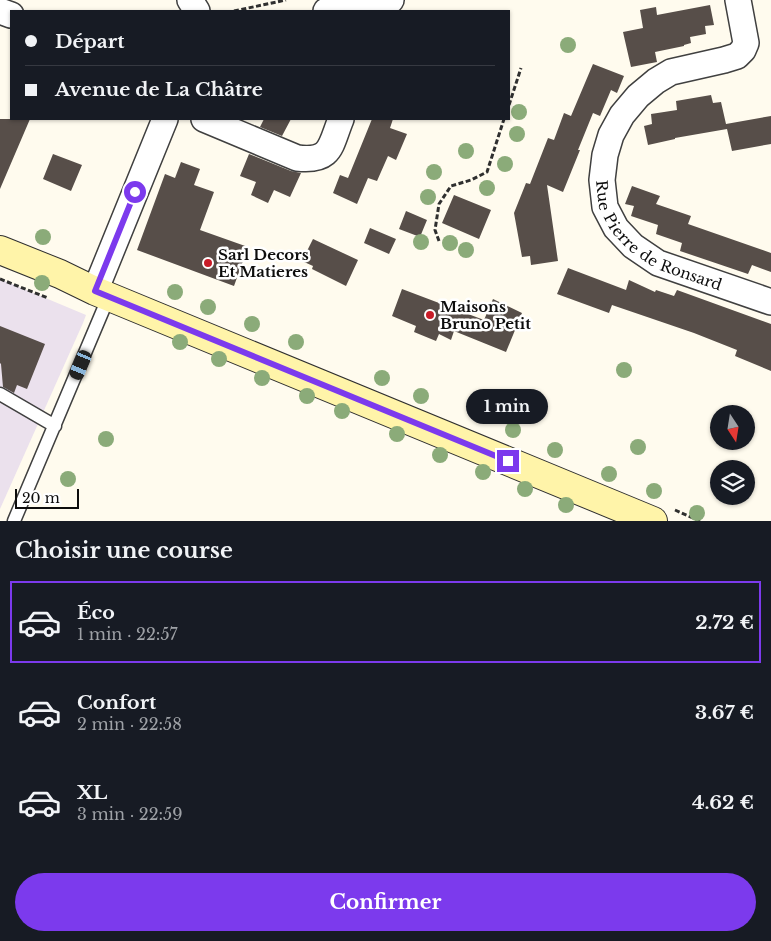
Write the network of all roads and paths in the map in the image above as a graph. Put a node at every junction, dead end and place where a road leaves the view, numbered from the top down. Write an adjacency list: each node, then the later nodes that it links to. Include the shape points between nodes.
1 (286, 0): 4 (path)
2 (390, 0): 5 (street)
3 (738, 0): 15 (street, Rue Pierre de Ronsard, via 746,42 743,50 737,56 724,60 671,72 638,96 611,134 602,180 605,207 616,228 633,246 658,263)
4 (239, 10)
5 (332, 10)
6 (521, 68): 7 (path)
7 (510, 102)
8 (165, 120): 14 (street)
9 (206, 120): 10 (street, via 297,158 310,160 323,156 328,150)
10 (341, 120)
11 (504, 120): 12 (path, via 487,172 451,186 439,204 435,230)
12 (439, 241)
13 (0, 250): 14 (main road)
14 (102, 294): 17 (lane); 19 (main road)
15 (771, 302)
16 (0, 394): 17 (lane)
17 (55, 426): 18 (lane)
18 (14, 521)
19 (653, 521)

